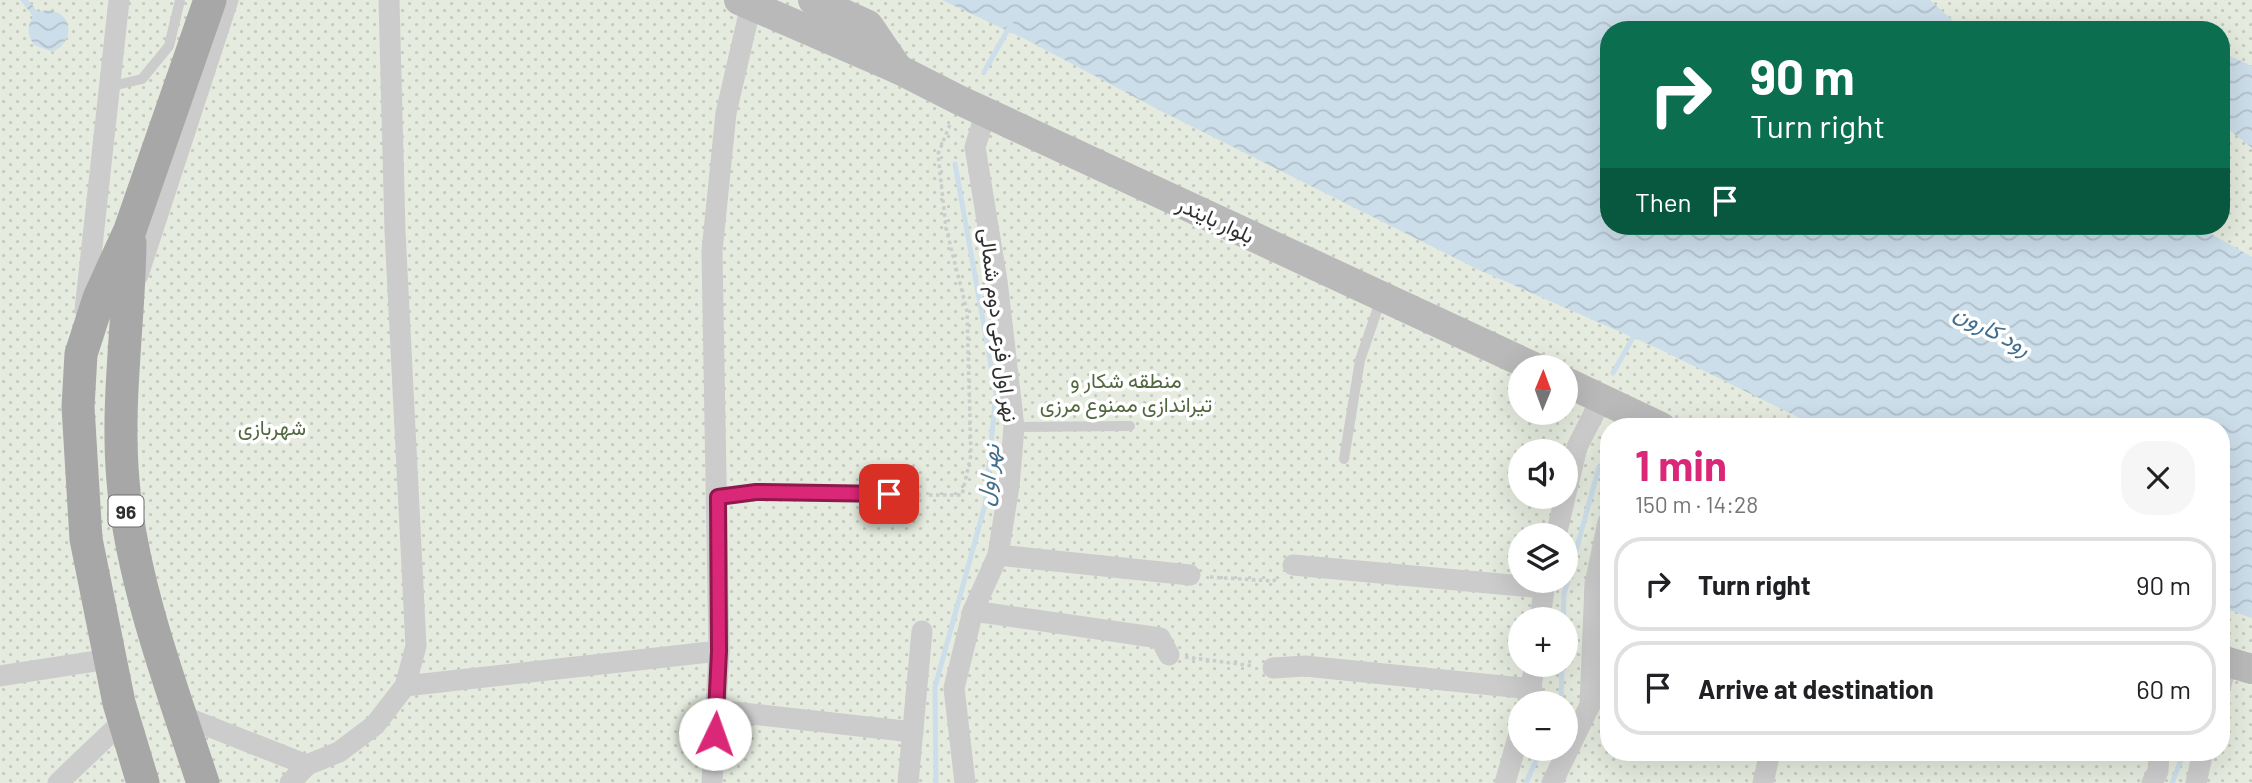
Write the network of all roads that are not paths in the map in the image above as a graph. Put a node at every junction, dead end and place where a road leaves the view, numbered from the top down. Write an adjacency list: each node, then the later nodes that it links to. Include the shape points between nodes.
1 (180, 0): 10 (lane, via 169,46 142,79)
2 (210, 0): 12 (main road, 96)
3 (228, 0): 14 (street)
4 (397, 0): 8 (street)
5 (813, 0): 9 (street, بلوار بایندر, via 867,24)
6 (745, 3): 9 (street, بلوار بایندر); 25 (street, via 726,113 712,251)
7 (117, 4): 10 (street)
8 (389, 10): 38 (street, via 416,646)
9 (898, 69): 11 (street, بلوار بایندر)
10 (108, 87): 15 (street)
11 (986, 112): 13 (street, بلوار بایندر); 21 (street, نهر اول فرعی دوم شمالی, via 975,147)
12 (130, 230): 14 (main road, 96); 15 (main road, 96, via 99,298)
13 (1382, 296): 16 (street, بلوار بایندر); 23 (lane, via 1360,360)
14 (129, 300): 41 (main road, 96, via 120,387 122,482 132,545)
15 (81, 354): 35 (main road, 96, via 78,407 86,539)
16 (1508, 355)
17 (1578, 387): 18 (street)
18 (1602, 398): 19 (street); 22 (street)
19 (1637, 418)
20 (1130, 426): 21 (lane)
21 (1014, 427): 26 (street, نهر اول فرعی دوم شمالی)
22 (1578, 445)
23 (1344, 459)
24 (916, 495): 25 (lane, via 756,492)
25 (718, 497): 33 (street)
26 (998, 555): 29 (street); 31 (street, نهر اول فرعی دوم شمالی)
27 (1600, 560): 57 (street, via 1590,705)
28 (1293, 565): 30 (street)
29 (1190, 575)
30 (1508, 581)
31 (974, 611): 34 (street, via 1160,638); 55 (street, نهر اول فرعی دوم شمالی, via 954,688)
32 (922, 631): 43 (street)
33 (719, 651): 38 (street); 40 (street)
34 (1169, 655)
35 (109, 659): 37 (street); 42 (main road, 96)
36 (1273, 668): 39 (street, via 1305,666)
37 (0, 676)
38 (405, 686): 48 (street, via 375,725 339,752)
39 (1508, 693)
40 (716, 710): 43 (street); 53 (street)
41 (180, 715): 48 (street); 51 (main road, 96)
42 (123, 721): 49 (street); 50 (main road, 96)
43 (913, 732): 54 (street)
44 (1511, 761): 56 (street)
45 (1768, 761): 58 (street)
46 (2159, 761): 59 (street)
47 (2201, 761): 60 (street)
48 (307, 765): 52 (street)
49 (58, 783)
50 (143, 783)
51 (203, 783)
52 (290, 783)
53 (712, 783)
54 (908, 783)
55 (965, 783)
56 (1505, 783)
57 (1552, 783)
58 (1763, 783)
59 (2152, 783)
60 (2196, 783)

